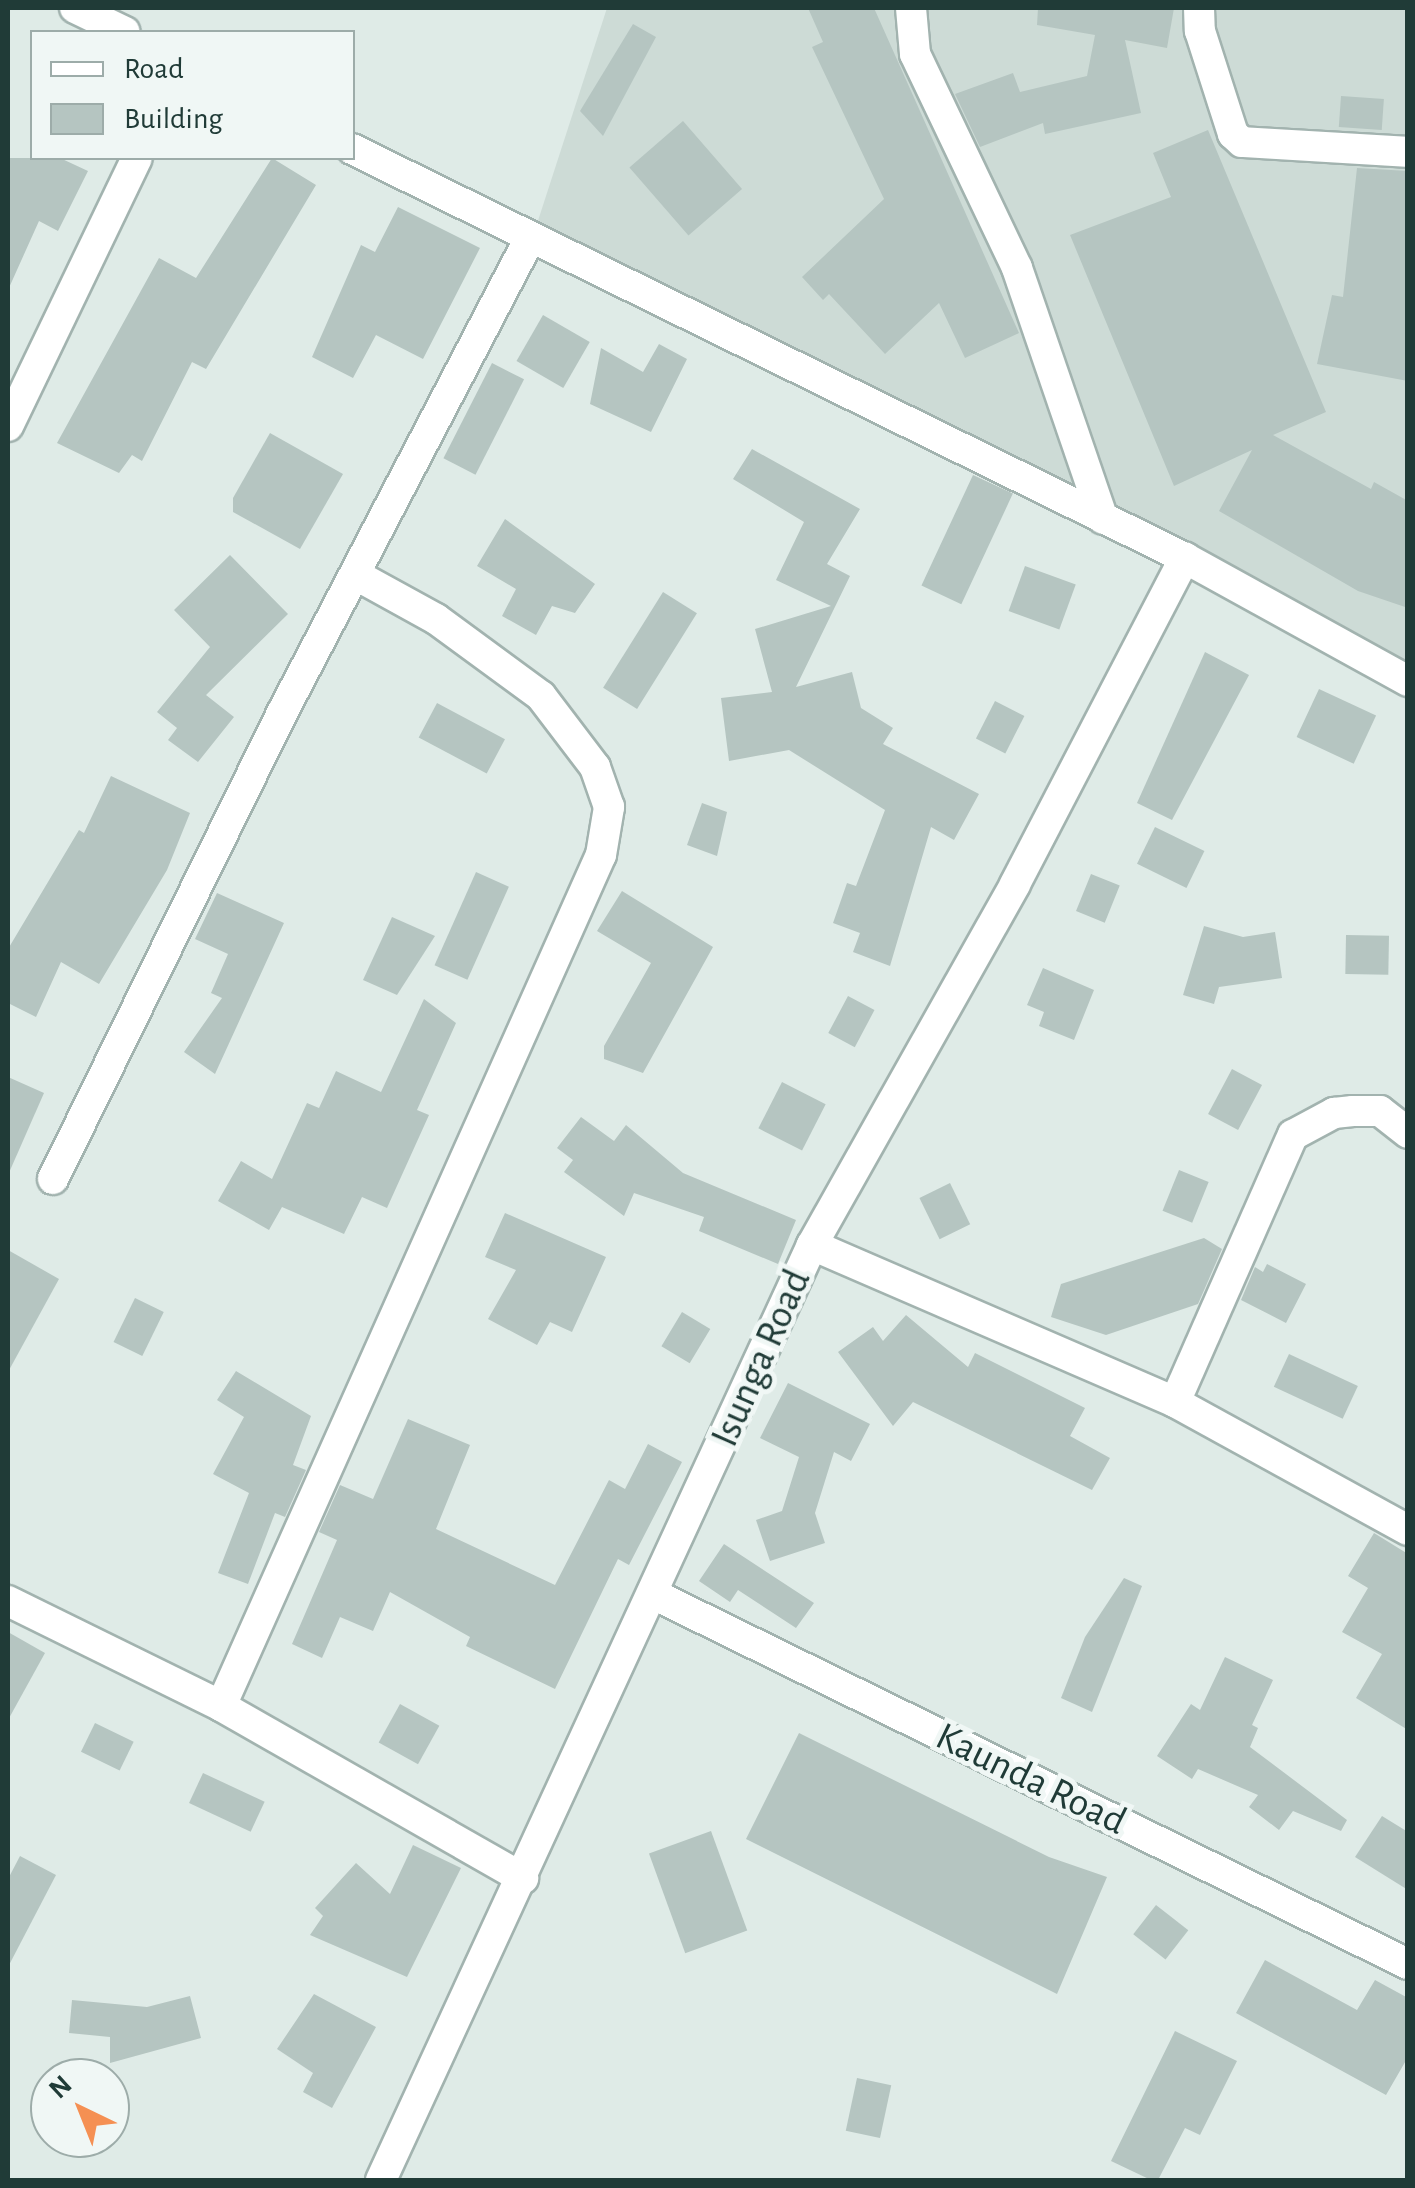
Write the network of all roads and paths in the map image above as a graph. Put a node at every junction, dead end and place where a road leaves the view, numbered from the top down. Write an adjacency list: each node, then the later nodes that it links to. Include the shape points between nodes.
1 (75, 8): 4 (street)
2 (910, 8): 10 (street, via 914,54 1017,268)
3 (1199, 8): 6 (street, via 1205,48 1233,134 1242,142)
4 (121, 30)
5 (355, 151): 8 (street)
6 (1408, 152)
7 (136, 160): 9 (street)
8 (530, 240): 10 (street); 12 (street)
9 (9, 418)
10 (1103, 519): 11 (street)
11 (1184, 558): 13 (street); 16 (street, Isunga Road, via 1015,884)
12 (356, 574): 15 (street); 21 (street, via 436,620 542,696 595,767 609,806 601,855)
13 (1408, 681)
14 (1408, 1132): 17 (street, via 1380,1111 1353,1111 1334,1113 1293,1135)
15 (54, 1179)
16 (812, 1245): 17 (street); 19 (street, Isunga Road)
17 (1175, 1402): 18 (street)
18 (1408, 1530)
19 (653, 1594): 22 (street, Isunga Road); 23 (street, Kaunda Road)
20 (8, 1600): 21 (street)
21 (220, 1706): 22 (street)
22 (523, 1878): 24 (street, Isunga Road)
23 (1408, 1964)
24 (381, 2180)

